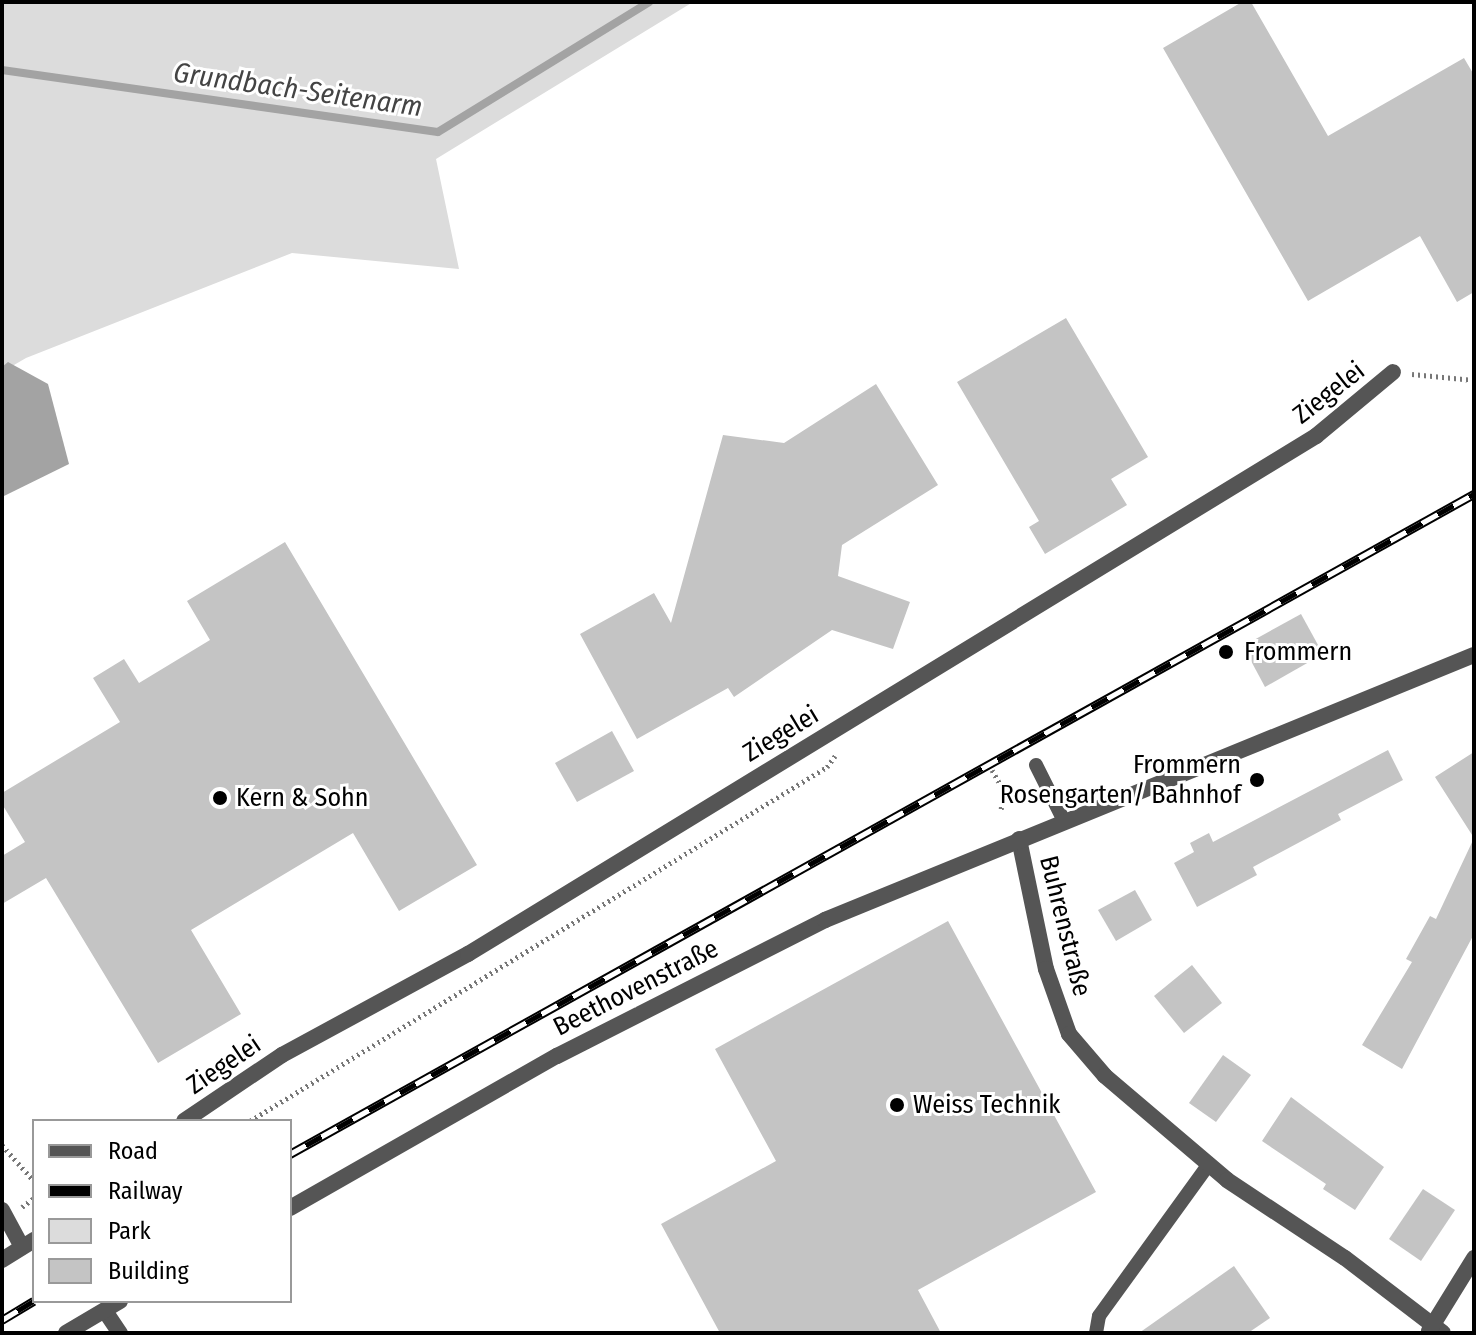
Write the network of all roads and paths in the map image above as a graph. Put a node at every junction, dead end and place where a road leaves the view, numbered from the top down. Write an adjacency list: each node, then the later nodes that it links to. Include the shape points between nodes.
1 (1393, 372): 2 (path); 10 (street, Ziegelei, via 1316,436 468,954 282,1055)
2 (1474, 380)
3 (1474, 655): 8 (street, Buhrenstraße)
4 (842, 745): 11 (path, via 827,767)
5 (1036, 765): 8 (lane)
6 (992, 770): 7 (path, via 1003,789)
7 (1001, 810)
8 (1063, 819): 9 (street, Buhrenstraße)
9 (1019, 839): 13 (street, Buhrenstraße, via 1046,969 1069,1034 1105,1076); 15 (street, Beethovenstraße, via 825,920 650,1006)
10 (187, 1119)
11 (253, 1119)
12 (2, 1145): 14 (path)
13 (1209, 1164): 22 (street, Buhrenstraße); 25 (lane, via 1099,1316)
14 (32, 1179)
15 (292, 1207)
16 (2, 1210): 17 (street)
17 (28, 1243): 19 (street)
18 (1474, 1258): 22 (street)
19 (2, 1260)
20 (117, 1303): 21 (street)
21 (105, 1311): 23 (street); 24 (street)
22 (1435, 1330)
23 (66, 1333)
24 (120, 1333)
25 (1096, 1333)

